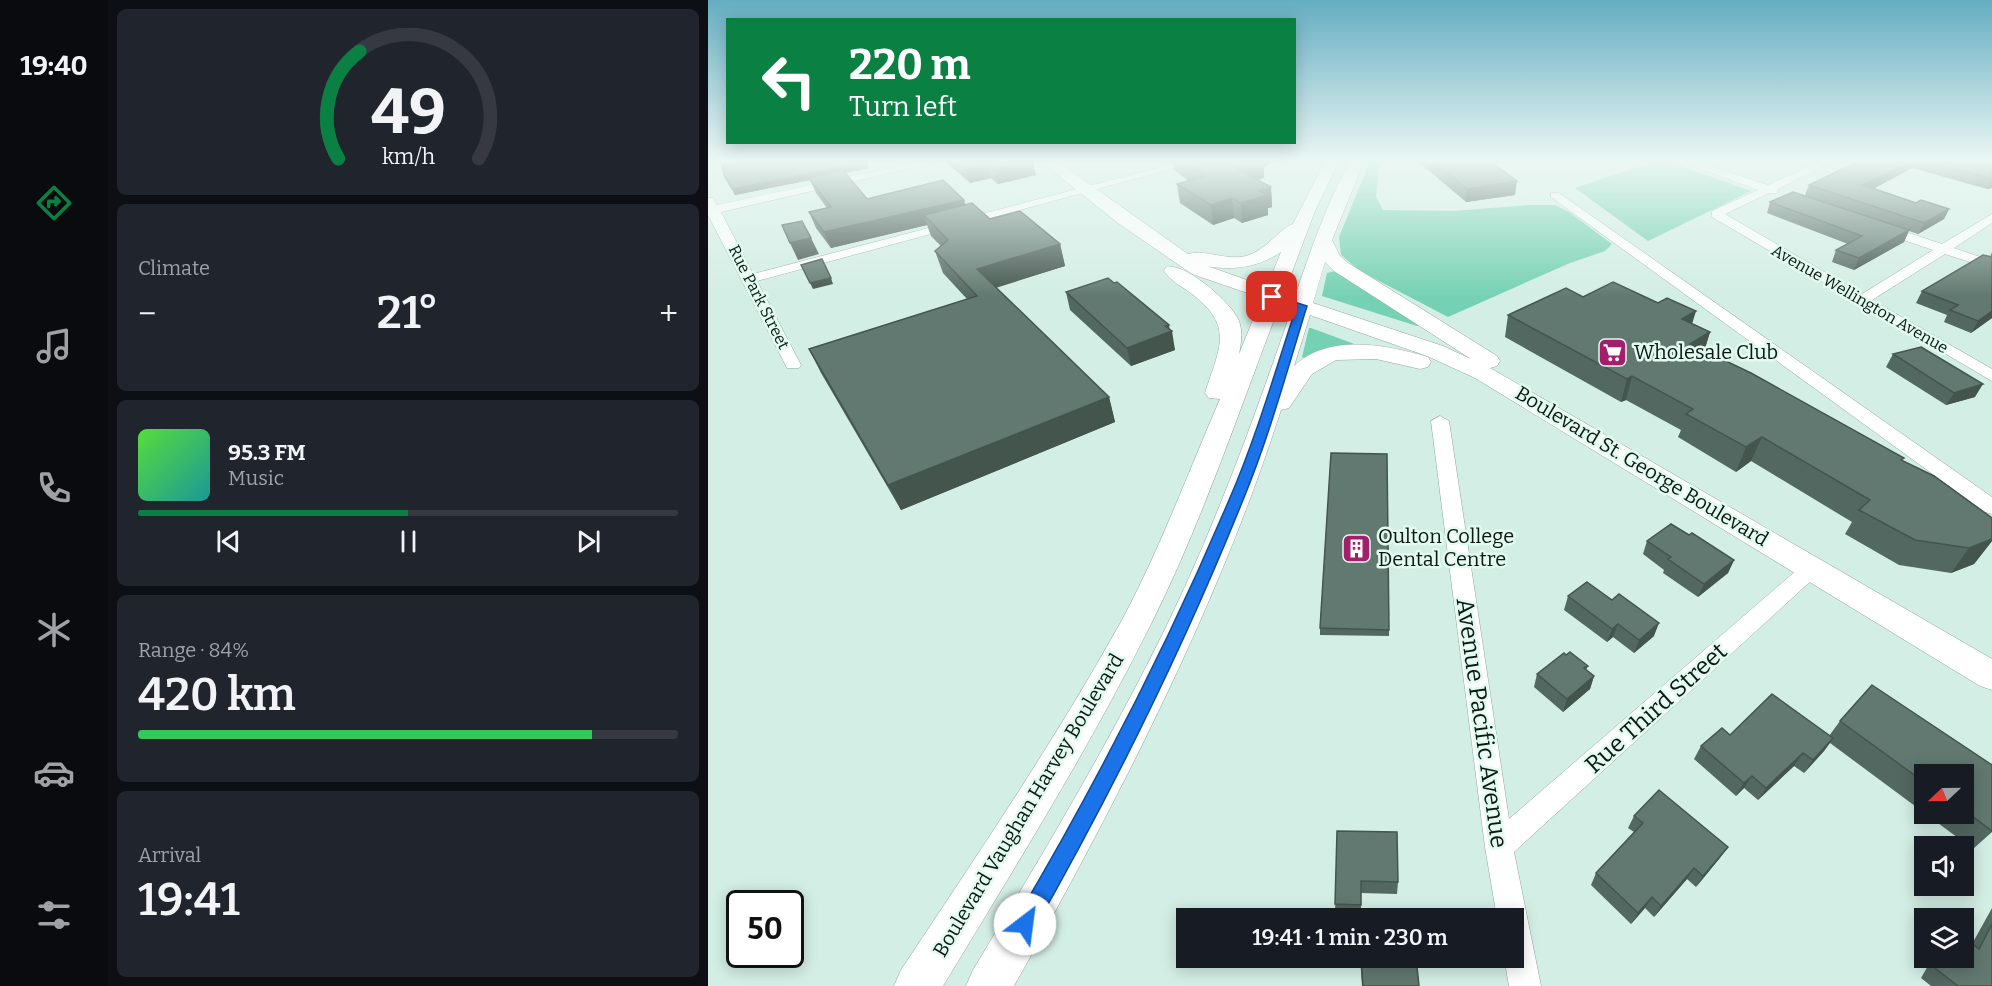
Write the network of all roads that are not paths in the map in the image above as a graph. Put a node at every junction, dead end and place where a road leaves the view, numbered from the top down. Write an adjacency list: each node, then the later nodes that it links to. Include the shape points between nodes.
1 (1025, 205): 15 (street)
2 (1106, 205): 10 (main road)
3 (1310, 205): 8 (main road, Boulevard Vaughan Harvey Boulevard)
4 (1338, 205): 12 (main road)
5 (1569, 205): 24 (street)
6 (1734, 205): 17 (street, Avenue Wellington Avenue, via 1716,214)
7 (710, 206): 15 (street, Rue Park Street)
8 (1307, 211): 10 (main road, via 1276,250 1257,259 1229,262 1195,258); 16 (main road, Boulevard Vaughan Harvey Boulevard)
9 (1992, 218): 13 (street)
10 (1124, 219): 16 (main road, Boulevard St. George Boulevard, via 1199,270); 25 (main road, via 1152,255 1224,310 1231,328 1230,347)
11 (1866, 223): 13 (street)
12 (1323, 239): 18 (main road); 23 (main road, via 1332,258 1347,271 1453,336)
13 (1943, 249): 14 (street); 17 (street)
14 (1992, 265)
15 (749, 279): 19 (street, Rue Park Street)
16 (1272, 297): 18 (main road, Boulevard St. George Boulevard); 25 (main road, Boulevard Vaughan Harvey Boulevard)
17 (1862, 300): 20 (street, Avenue Wellington Avenue)
18 (1302, 306): 22 (main road); 23 (main road, Boulevard St. George Boulevard, via 1457,360)
19 (794, 365)
20 (1992, 376)
21 (1440, 421): 28 (street, Avenue Pacific Avenue)
22 (1261, 435): 23 (main road, via 1306,367 1337,354 1378,353 1414,360 1475,381); 32 (main road, via 1222,535 1153,687 1085,820)
23 (1659, 476): 26 (main road, Boulevard St. George Boulevard)
24 (1992, 507)
25 (1174, 542): 31 (main road, Boulevard Vaughan Harvey Boulevard, via 1136,623 1073,738)
26 (1813, 569): 27 (main road, Boulevard St. George Boulevard); 28 (street, Rue Third Street)
27 (1992, 676)
28 (1499, 848): 29 (street, Avenue Pacific Avenue)
29 (1510, 908)
30 (1522, 968): 33 (street)
31 (917, 986)
32 (989, 986)
33 (1525, 986)

